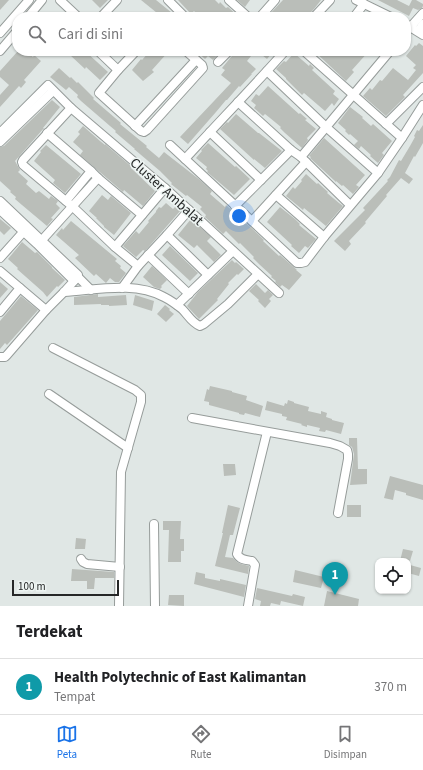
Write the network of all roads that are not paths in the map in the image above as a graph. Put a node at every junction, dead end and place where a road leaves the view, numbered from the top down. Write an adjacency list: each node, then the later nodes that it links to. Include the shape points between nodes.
1 (29, 0): 10 (street)
2 (42, 0): 11 (street)
3 (60, 0): 12 (street)
4 (117, 0): 13 (street)
5 (168, 0): 14 (street)
6 (229, 0): 15 (street)
7 (275, 0): 16 (street)
8 (330, 0): 17 (street)
9 (360, 2): 18 (street); 19 (street)
10 (18, 12)
11 (32, 12)
12 (73, 12)
13 (106, 12)
14 (180, 12)
15 (242, 12)
16 (264, 12)
17 (321, 12)
18 (356, 12)
19 (381, 12)
20 (423, 12): 22 (street)
21 (12, 19): 23 (street)
22 (414, 29)
23 (0, 33)
24 (12, 37): 25 (street)
25 (0, 51)
26 (103, 56): 35 (street)
27 (131, 56): 35 (street)
28 (192, 56): 33 (street)
29 (224, 56): 34 (street)
30 (280, 56): 36 (street)
31 (309, 56): 39 (street)
32 (386, 56): 39 (street)
33 (196, 60): 44 (street); 44 (street, via 202,65 202,70 147,130 141,131)
34 (218, 62)
35 (118, 70): 44 (street, via 98,93)
36 (267, 71): 40 (street); 45 (street)
37 (423, 87): 43 (street)
38 (50, 88): 42 (street, Cluster Ambalat); 47 (street); 50 (street)
39 (352, 95): 43 (street); 45 (street)
40 (238, 102): 46 (street); 52 (street)
41 (423, 105): 49 (street)
42 (71, 108): 48 (street); 59 (street, Cluster Ambalat)
43 (386, 124): 49 (street)
44 (135, 126)
45 (326, 127): 54 (street); 56 (street)
46 (210, 132): 53 (street); 58 (street)
47 (0, 133)
48 (48, 133): 55 (street); 62 (street, via 22,162)
49 (402, 138): 56 (street)
50 (0, 142)
51 (170, 146): 53 (street)
52 (291, 150): 54 (street); 58 (street)
53 (185, 159): 64 (street)
54 (303, 160): 60 (street); 63 (street)
55 (91, 171): 57 (street); 62 (street)
56 (378, 173): 63 (street)
57 (98, 178): 65 (street); 68 (street)
58 (261, 180): 64 (street)
59 (165, 188): 67 (street, Cluster Ambalat); 68 (street)
60 (276, 195): 69 (street); 72 (street)
61 (0, 201): 70 (street)
62 (66, 201): 65 (street)
63 (350, 205): 72 (street)
64 (235, 206): 69 (street)
65 (73, 207): 73 (street); 74 (street)
66 (0, 210): 70 (street)
67 (189, 210): 71 (street); 75 (street, Cluster Ambalat)
68 (142, 215): 74 (street)
69 (252, 221): 72 (street, via 301,264)
70 (26, 230): 73 (street); 77 (street); 82 (street, via 37,244)
71 (167, 235): 76 (street); 81 (street)
72 (324, 237)
73 (42, 240): 82 (street, via 78,274)
74 (115, 247): 78 (street)
75 (233, 250): 80 (street, Cluster Ambalat); 81 (street)
76 (148, 255): 78 (street); 88 (street)
77 (0, 258)
78 (138, 266): 84 (street)
79 (0, 271): 83 (street)
80 (258, 274): 87 (street, Cluster Ambalat); 89 (street, via 228,304 200,326)
81 (208, 275): 88 (street)
82 (76, 279): 85 (street); 86 (street)
83 (20, 288): 90 (street); 91 (street)
84 (122, 288): 85 (street); 89 (street, via 148,291 164,297)
85 (91, 290): 86 (street)
86 (64, 292): 90 (street)
87 (279, 293)
88 (188, 294): 89 (street)
89 (177, 306)
90 (46, 310): 93 (street, via 8,355)
91 (0, 312)
92 (53, 348): 97 (street, via 141,395)
93 (0, 357)
94 (50, 394): 97 (street)
95 (192, 418): 96 (street)
96 (267, 432): 98 (street, via 330,443 346,450 348,459); 104 (street, via 237,554 241,559 252,561 255,565)
97 (128, 448): 101 (street, via 121,472)
98 (338, 513)
99 (154, 524): 103 (street)
100 (81, 559): 101 (street, via 87,564)
101 (120, 567): 102 (street)
102 (119, 606)
103 (155, 606)
104 (248, 606)

